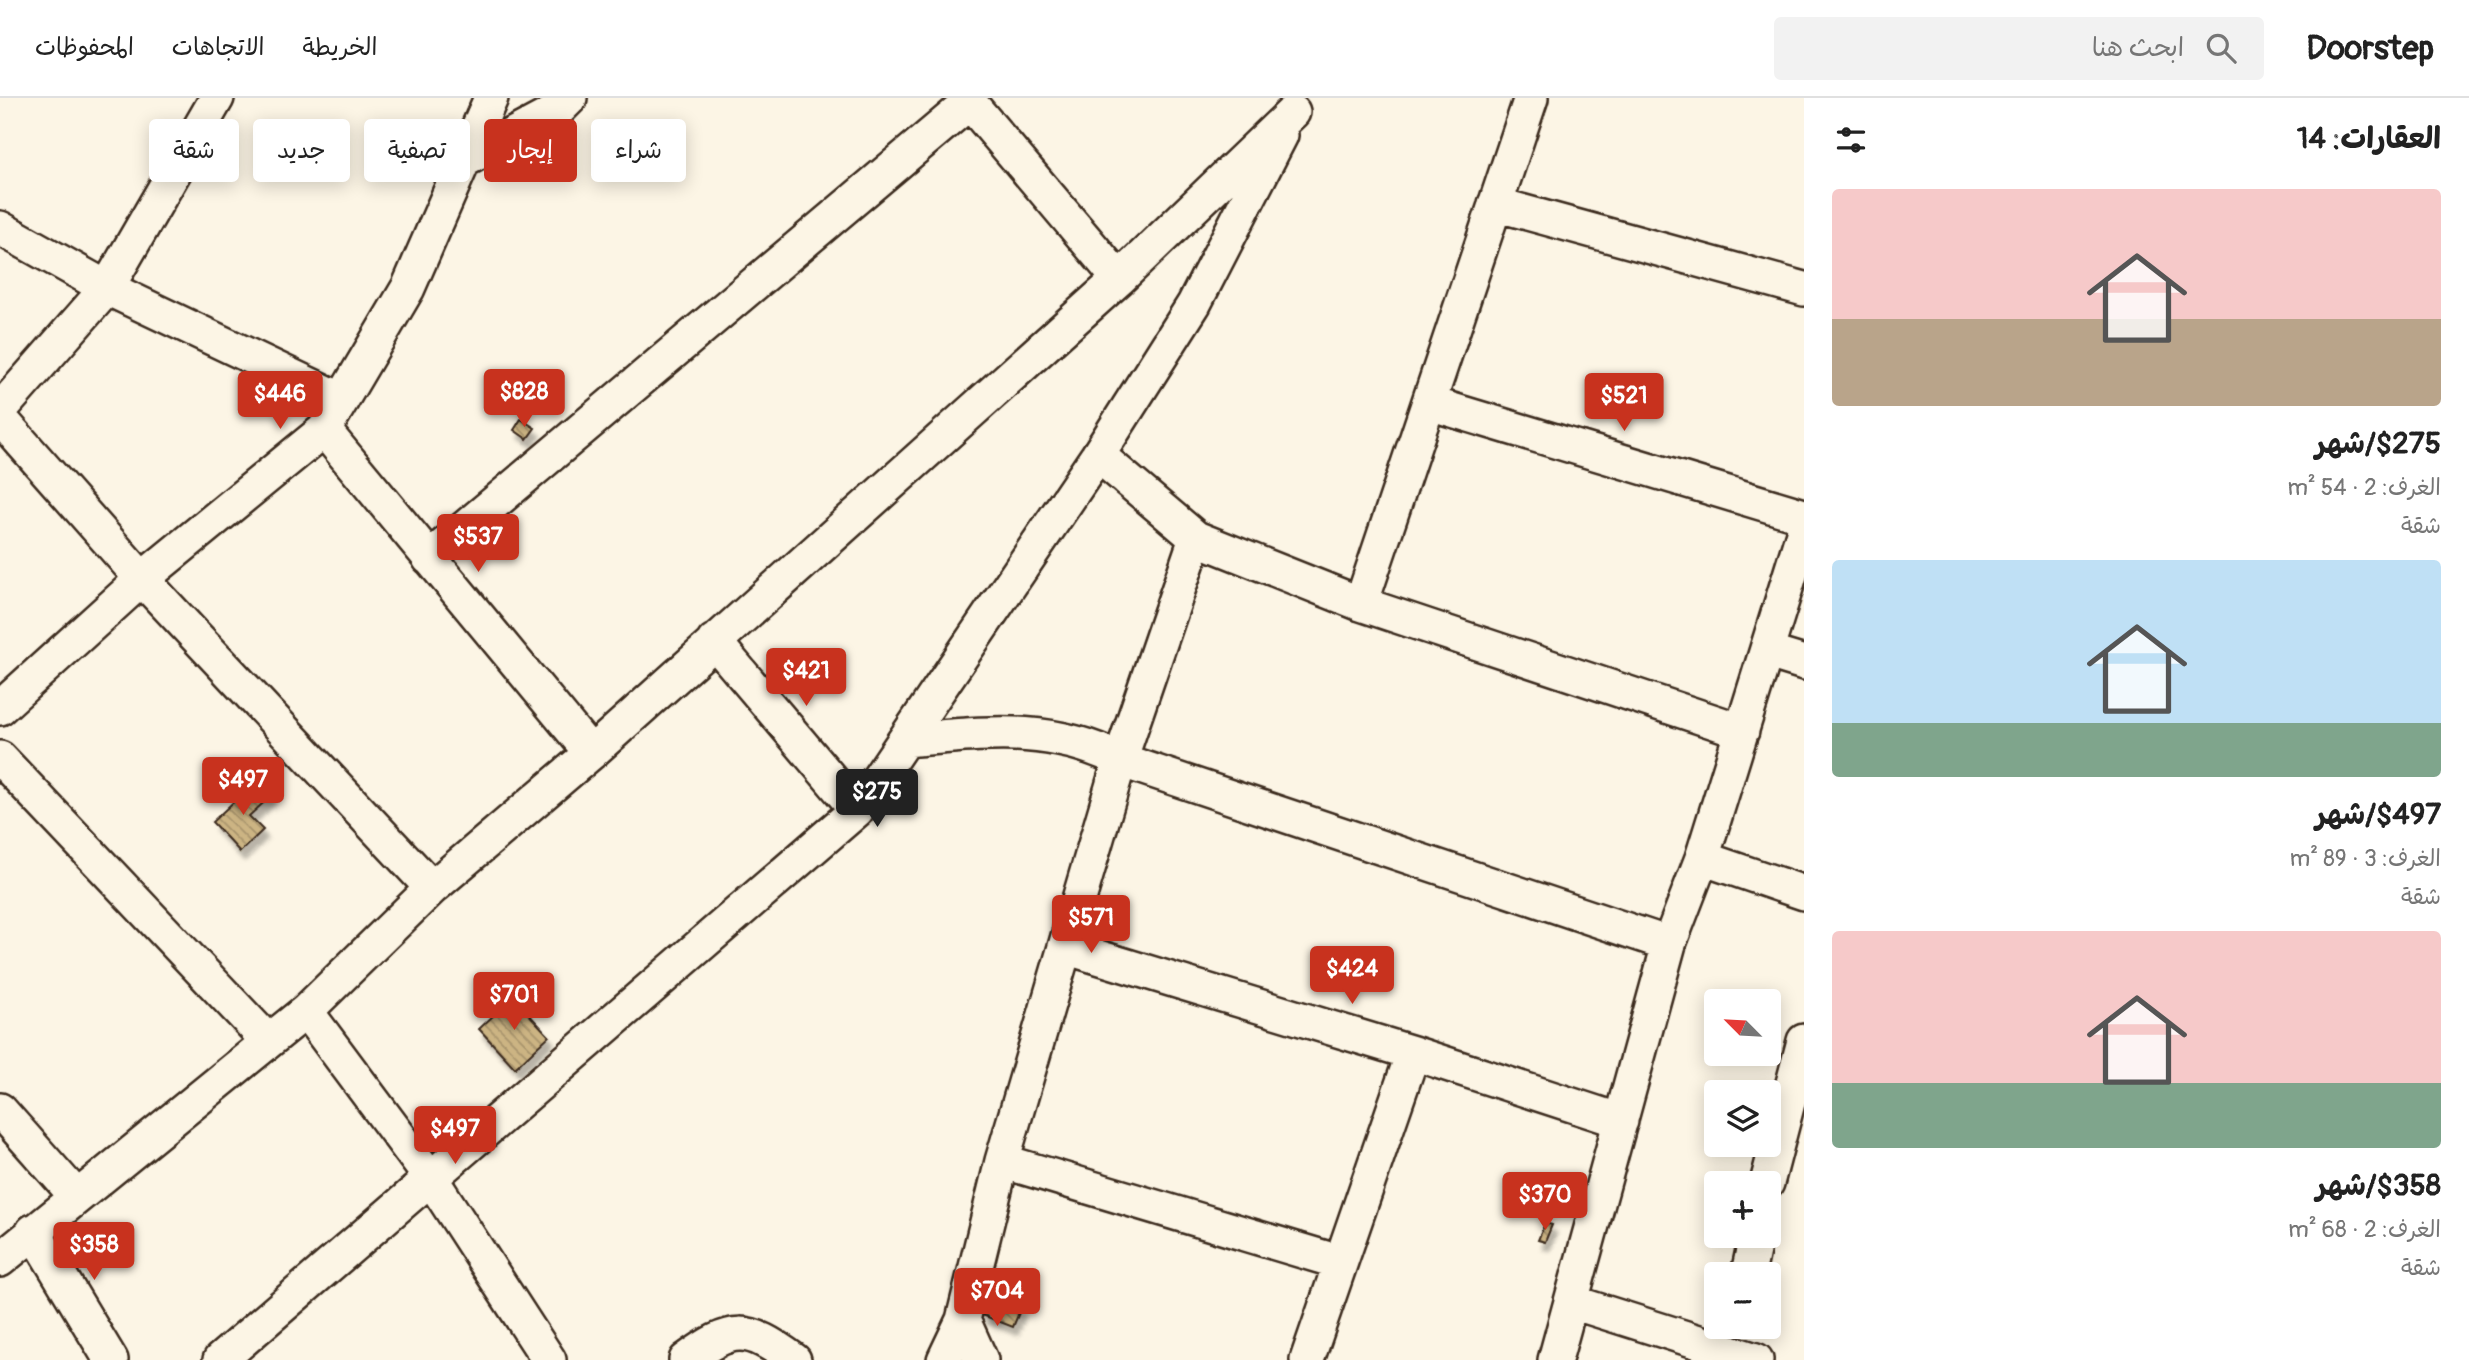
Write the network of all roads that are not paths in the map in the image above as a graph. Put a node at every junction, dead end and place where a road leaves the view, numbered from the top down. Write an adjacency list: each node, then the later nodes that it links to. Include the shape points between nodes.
1 (217, 98): 13 (street)
2 (491, 98): 7 (street)
3 (570, 98): 8 (street, via 557,111)
4 (1531, 98): 10 (street)
5 (968, 100): 12 (street); 24 (street)
6 (1300, 105): 12 (street); 20 (street, via 1194,304)
7 (470, 145)
8 (470, 157)
9 (454, 182): 15 (street, via 408,288)
10 (1495, 204): 14 (street); 16 (street)
11 (0, 228): 13 (street)
12 (1119, 279): 27 (street)
13 (107, 288): 15 (street); 17 (street)
14 (1804, 289)
15 (342, 400): 19 (street)
16 (1429, 403): 21 (street); 26 (street)
17 (0, 410)
18 (0, 418): 25 (street)
19 (324, 430): 24 (street); 25 (street)
20 (1097, 455): 23 (street); 32 (street)
21 (1804, 516)
22 (1804, 530): 28 (street)
23 (1196, 538): 26 (street); 35 (street)
24 (429, 558): 33 (street)
25 (142, 579): 30 (street); 38 (street)
26 (1361, 604): 31 (street)
27 (714, 641): 33 (street); 36 (street)
28 (1768, 652): 29 (street); 31 (street)
29 (1804, 663)
30 (0, 708)
31 (1742, 731): 37 (street)
32 (905, 740): 35 (street, via 1017,731 1070,740); 36 (street)
33 (591, 753): 38 (street)
34 (0, 758): 43 (street)
35 (1120, 760): 40 (street); 41 (street)
36 (857, 810): 51 (street)
37 (1702, 858): 39 (street); 40 (street)
38 (432, 888): 42 (street)
39 (1804, 893)
40 (1669, 944): 47 (street)
41 (1065, 947): 45 (street); 49 (street)
42 (306, 1010): 43 (street); 51 (street)
43 (267, 1040): 52 (street)
44 (1804, 1041): 48 (street)
45 (1413, 1053): 47 (street); 55 (street)
46 (0, 1110): 52 (street)
47 (1621, 1121): 56 (street)
48 (1791, 1133): 50 (street)
49 (1002, 1161): 55 (street); 57 (street)
50 (1773, 1171)
51 (432, 1180): 60 (street); 61 (street)
52 (77, 1196): 53 (street)
53 (33, 1231): 54 (street); 59 (street)
54 (0, 1260)
55 (1339, 1262): 66 (street)
56 (1572, 1302): 58 (street); 67 (street)
57 (963, 1320): 64 (street); 65 (street)
58 (1738, 1350)
59 (111, 1360)
60 (220, 1360)
61 (549, 1360)
62 (686, 1360): 63 (street, via 715,1338 737,1332 773,1345)
63 (794, 1360)
64 (944, 1360)
65 (982, 1360)
66 (1307, 1360)
67 (1555, 1360)

